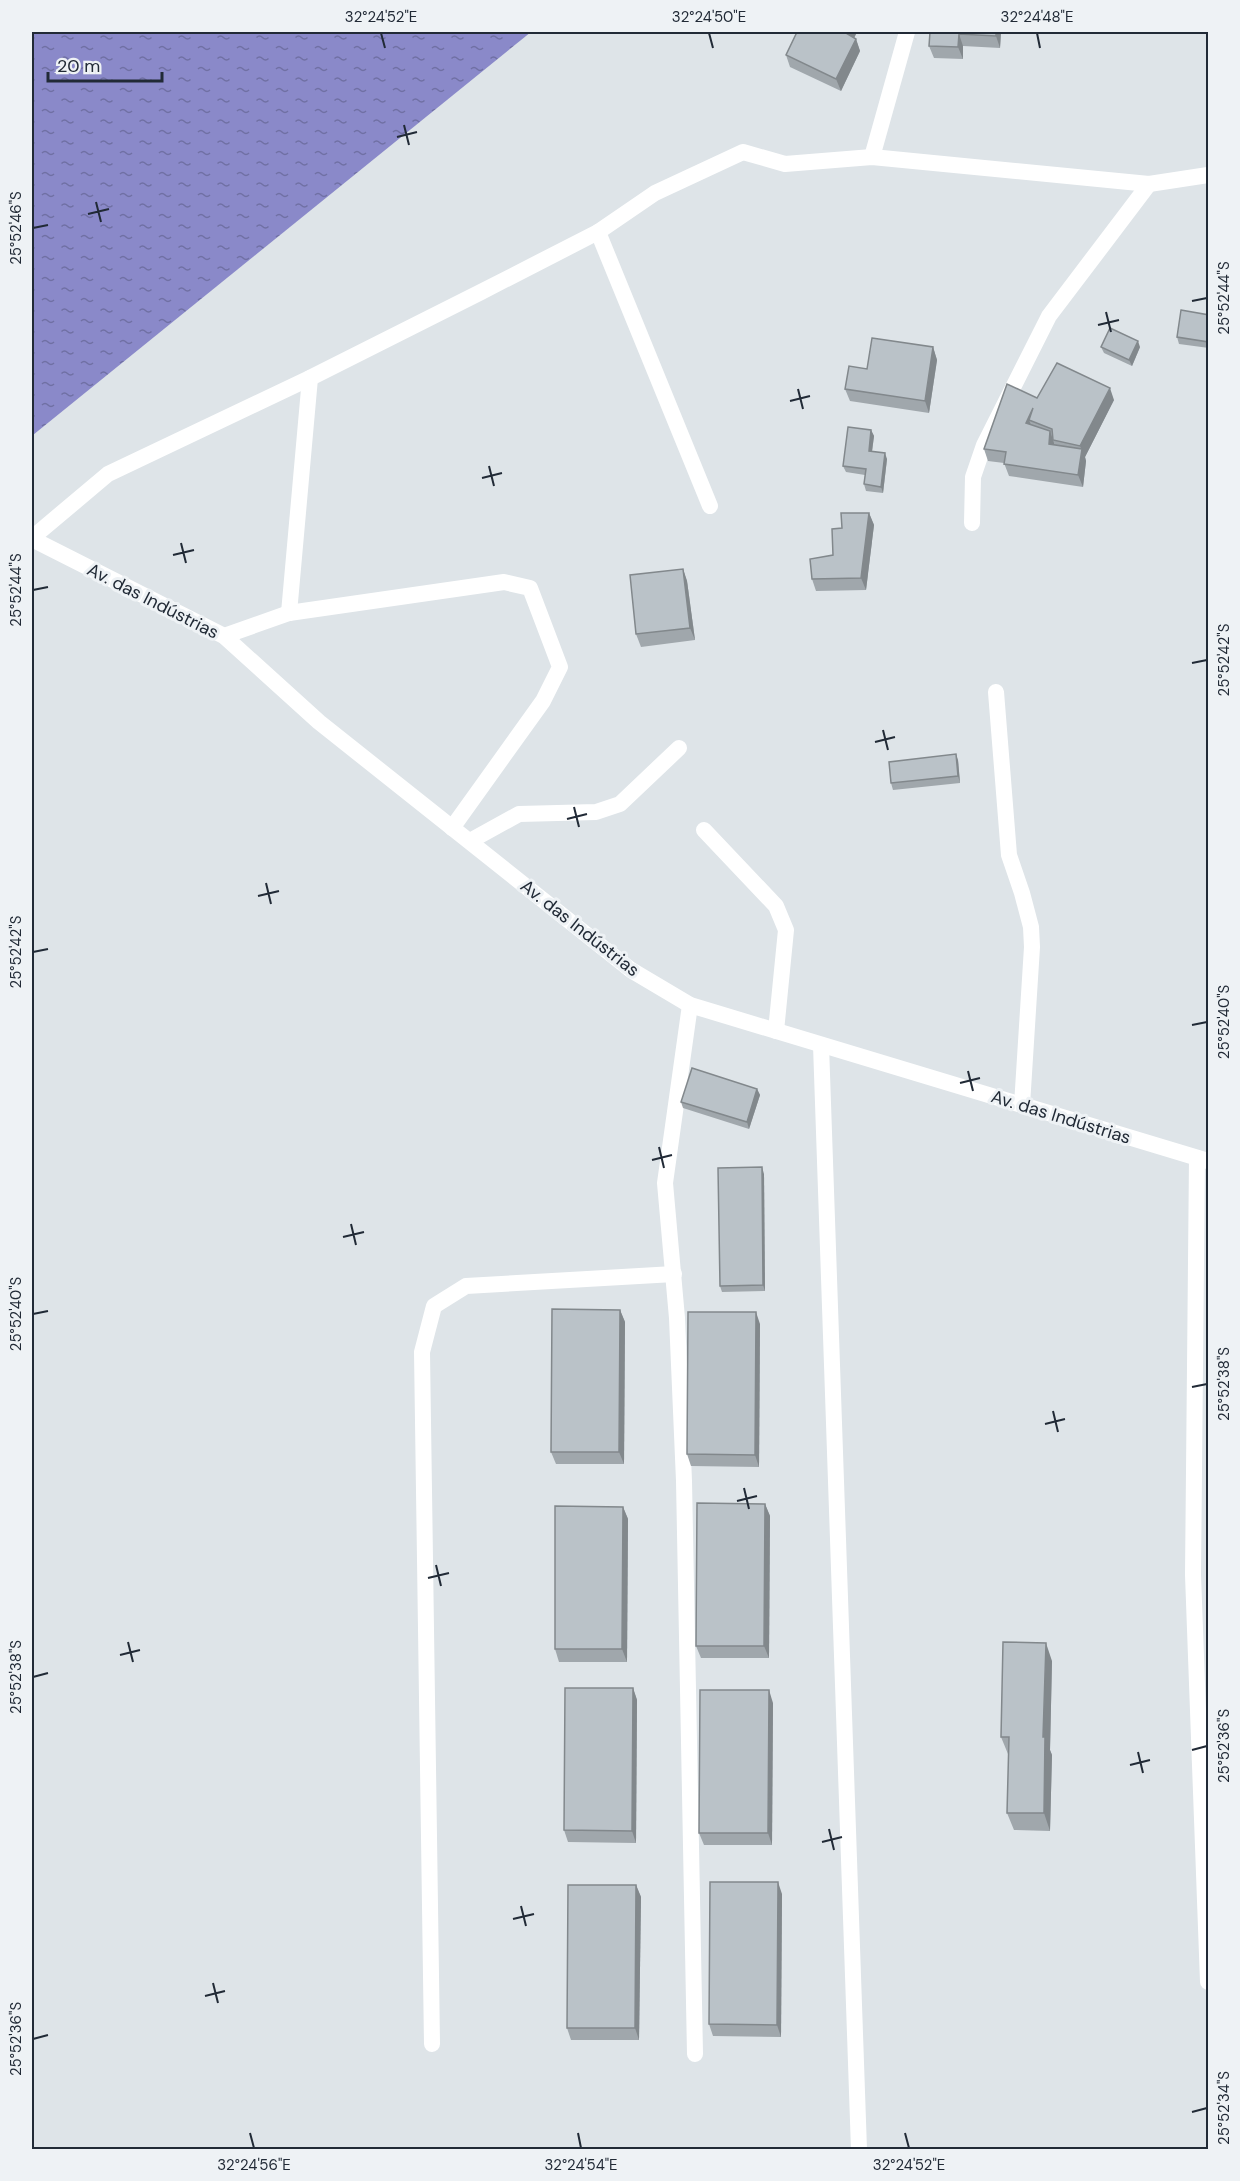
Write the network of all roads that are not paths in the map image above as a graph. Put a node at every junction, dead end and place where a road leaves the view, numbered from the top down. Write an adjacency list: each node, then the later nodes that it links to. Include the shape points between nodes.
1 (908, 32): 2 (street)
2 (872, 157): 4 (street); 5 (street, via 785,164 743,152 655,193)
3 (1209, 175): 4 (street)
4 (1149, 184): 8 (street, via 1049,316 984,445 974,477)
5 (598, 232): 6 (street); 7 (street)
6 (310, 378): 9 (street, via 108,474); 10 (street)
7 (710, 506)
8 (972, 523)
9 (32, 538): 11 (street, Av. das Indústrias)
10 (289, 613): 11 (street); 14 (street, via 504,582 530,588 560,667 543,701)
11 (224, 636): 14 (street, Av. das Indústrias, via 320,722)
12 (996, 692): 20 (street, via 1009,855 1031,927)
13 (679, 748): 16 (street, via 620,804 596,812 519,814)
14 (452, 828): 16 (street, Av. das Indústrias)
15 (704, 830): 18 (street, via 776,906 786,930)
16 (470, 841): 17 (street, Av. das Indústrias, via 631,970)
17 (690, 1005): 18 (street, Av. das Indústrias); 22 (street, via 665,1183)
18 (776, 1031): 19 (street, Av. das Indústrias)
19 (821, 1045): 20 (street, Av. das Indústrias); 26 (street)
20 (1022, 1105): 21 (street, Av. das Indústrias)
21 (1203, 1160): 23 (street, via 1192,1575)
22 (674, 1275): 24 (street, via 466,1286 434,1306 422,1352); 25 (street, via 684,1480)
23 (1209, 1982)
24 (432, 2044)
25 (694, 2054)
26 (860, 2150)

